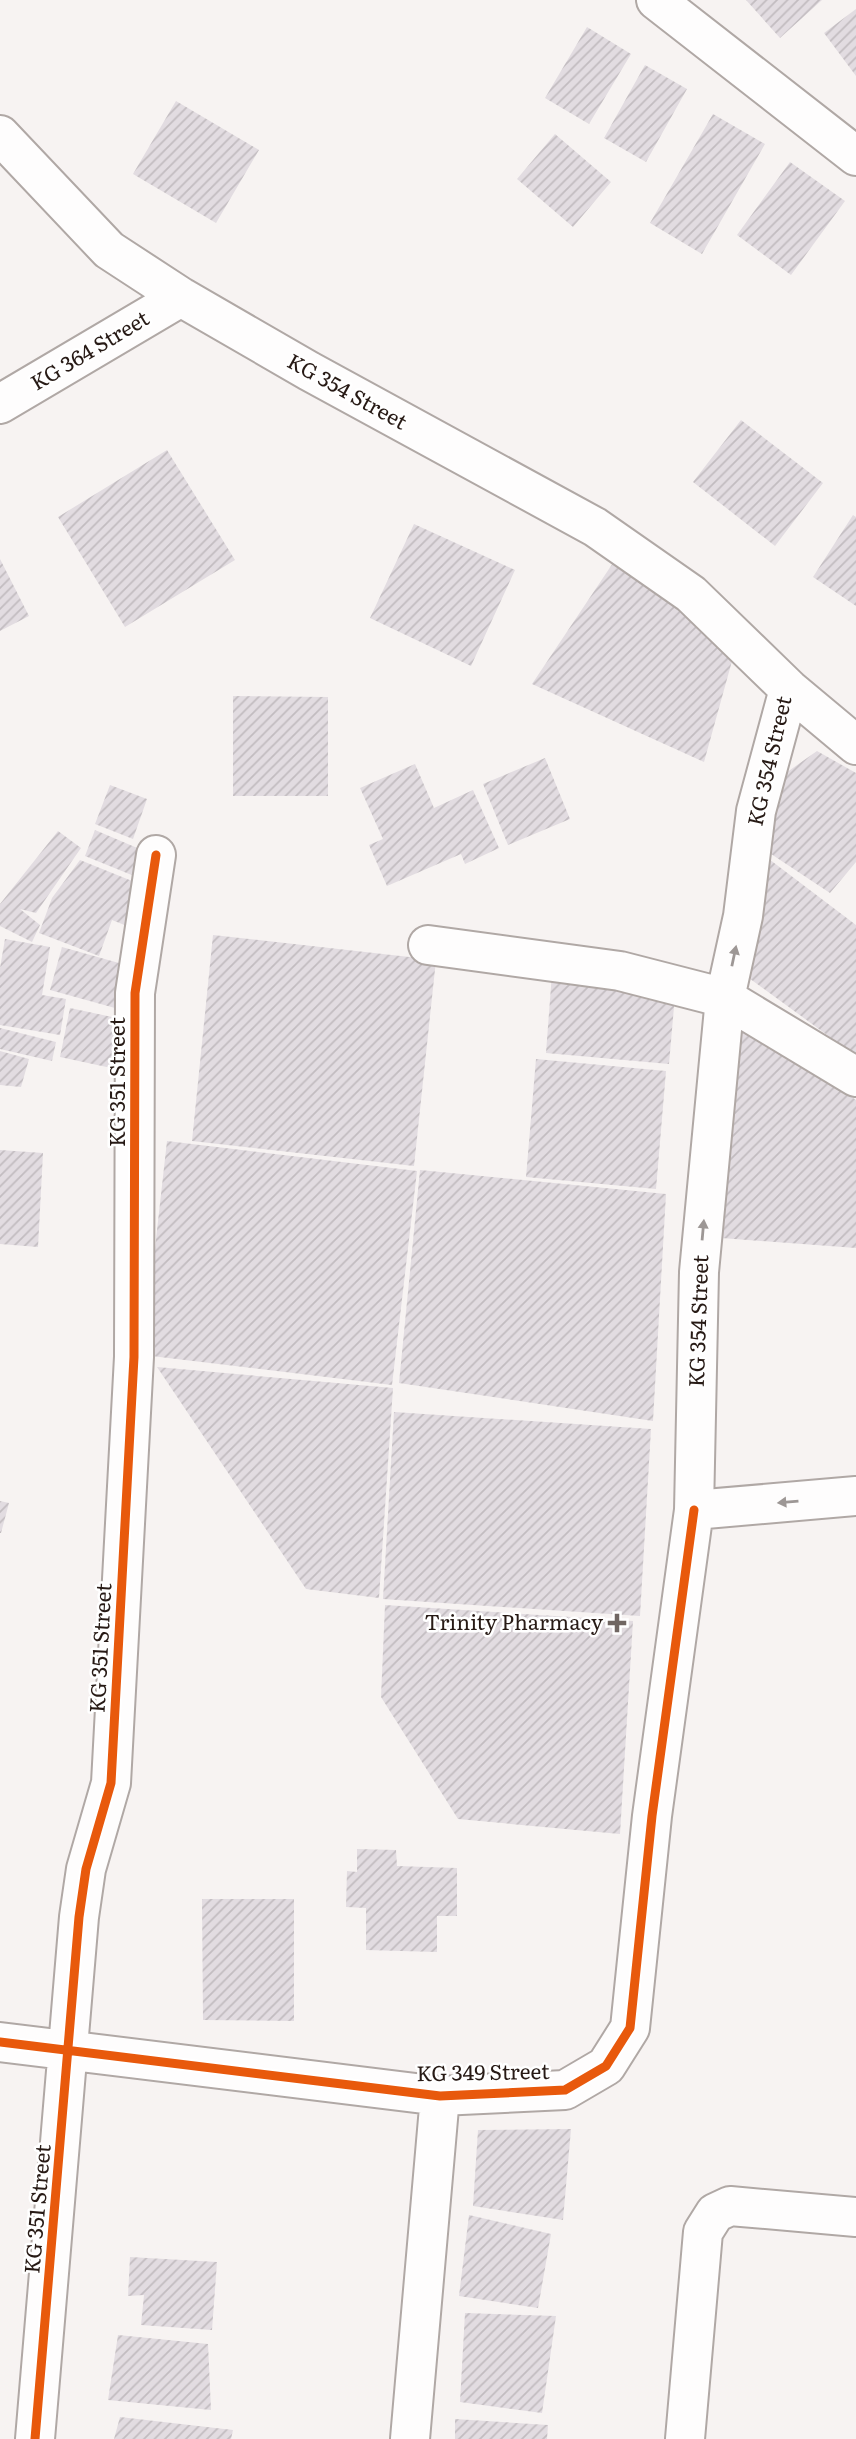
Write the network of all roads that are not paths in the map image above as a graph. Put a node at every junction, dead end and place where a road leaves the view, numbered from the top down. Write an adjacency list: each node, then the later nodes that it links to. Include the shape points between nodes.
1 (656, 0): 3 (street)
2 (0, 135): 4 (street, KG 354 Street, via 108,250)
3 (856, 156)
4 (181, 297): 5 (street, KG 364 Street); 6 (street, KG 354 Street, via 595,527 691,594)
5 (0, 404)
6 (789, 690): 7 (street); 10 (street, KG 354 Street, one-way to 6, via 743,916 756,811)
7 (856, 745)
8 (156, 855): 15 (street, KG 351 Street, via 135,993 134,1357 111,1783 86,1869)
9 (428, 945): 10 (street, via 620,971)
10 (726, 998): 11 (street); 13 (street, KG 354 Street, one-way to 10, via 699,1272)
11 (856, 1077)
12 (856, 1496): 13 (street, one-way to 13)
13 (694, 1510): 16 (street, KG 349 Street, via 652,1816 630,2028 606,2066 565,2090)
14 (0, 2042): 15 (street, KG 349 Street)
15 (70, 2050): 16 (street, KG 349 Street); 18 (street, KG 351 Street)
16 (440, 2096): 19 (street)
17 (856, 2217): 20 (street, via 730,2206 715,2213 703,2232)
18 (35, 2439)
19 (410, 2439)
20 (685, 2439)

